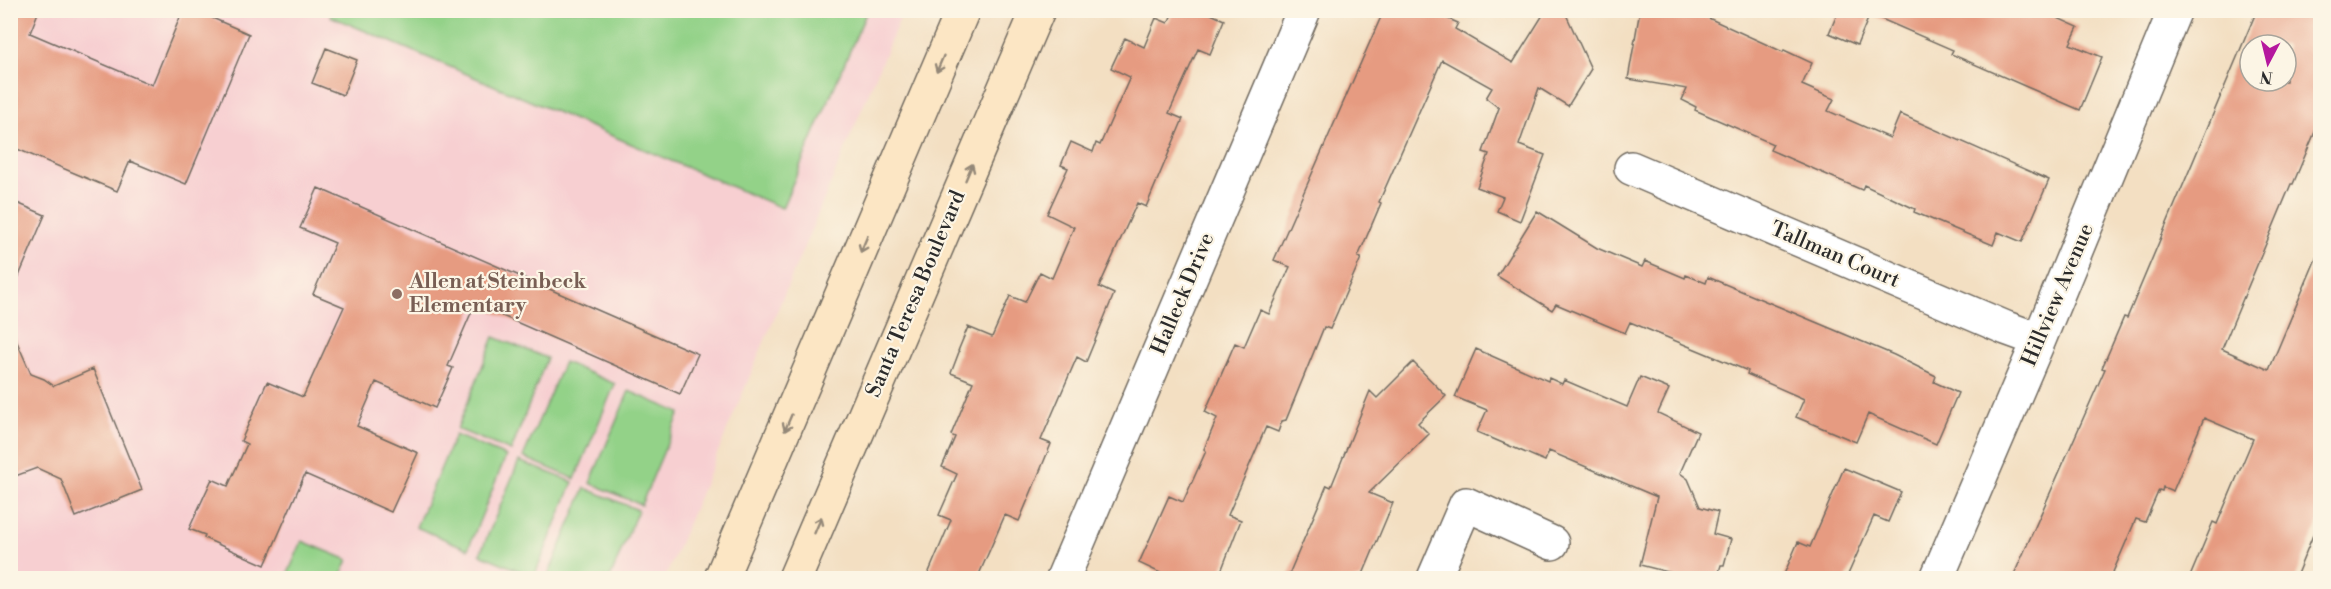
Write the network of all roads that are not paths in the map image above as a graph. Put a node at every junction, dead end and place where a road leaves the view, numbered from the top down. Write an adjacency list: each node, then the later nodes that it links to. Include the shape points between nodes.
1 (963, 10): 8 (main road, one-way to 8)
2 (1038, 10): 9 (main road, Santa Teresa Boulevard, one-way to 2)
3 (1304, 10): 10 (street, Halleck Drive)
4 (2175, 10): 6 (street, Hillview Avenue)
5 (1631, 168): 6 (street, Tallman Court)
6 (2039, 340): 12 (street, Hillview Avenue)
7 (1552, 543): 11 (street, via 1466,504)
8 (721, 579)
9 (795, 579)
10 (1063, 579)
11 (1434, 579)
12 (1937, 579)

